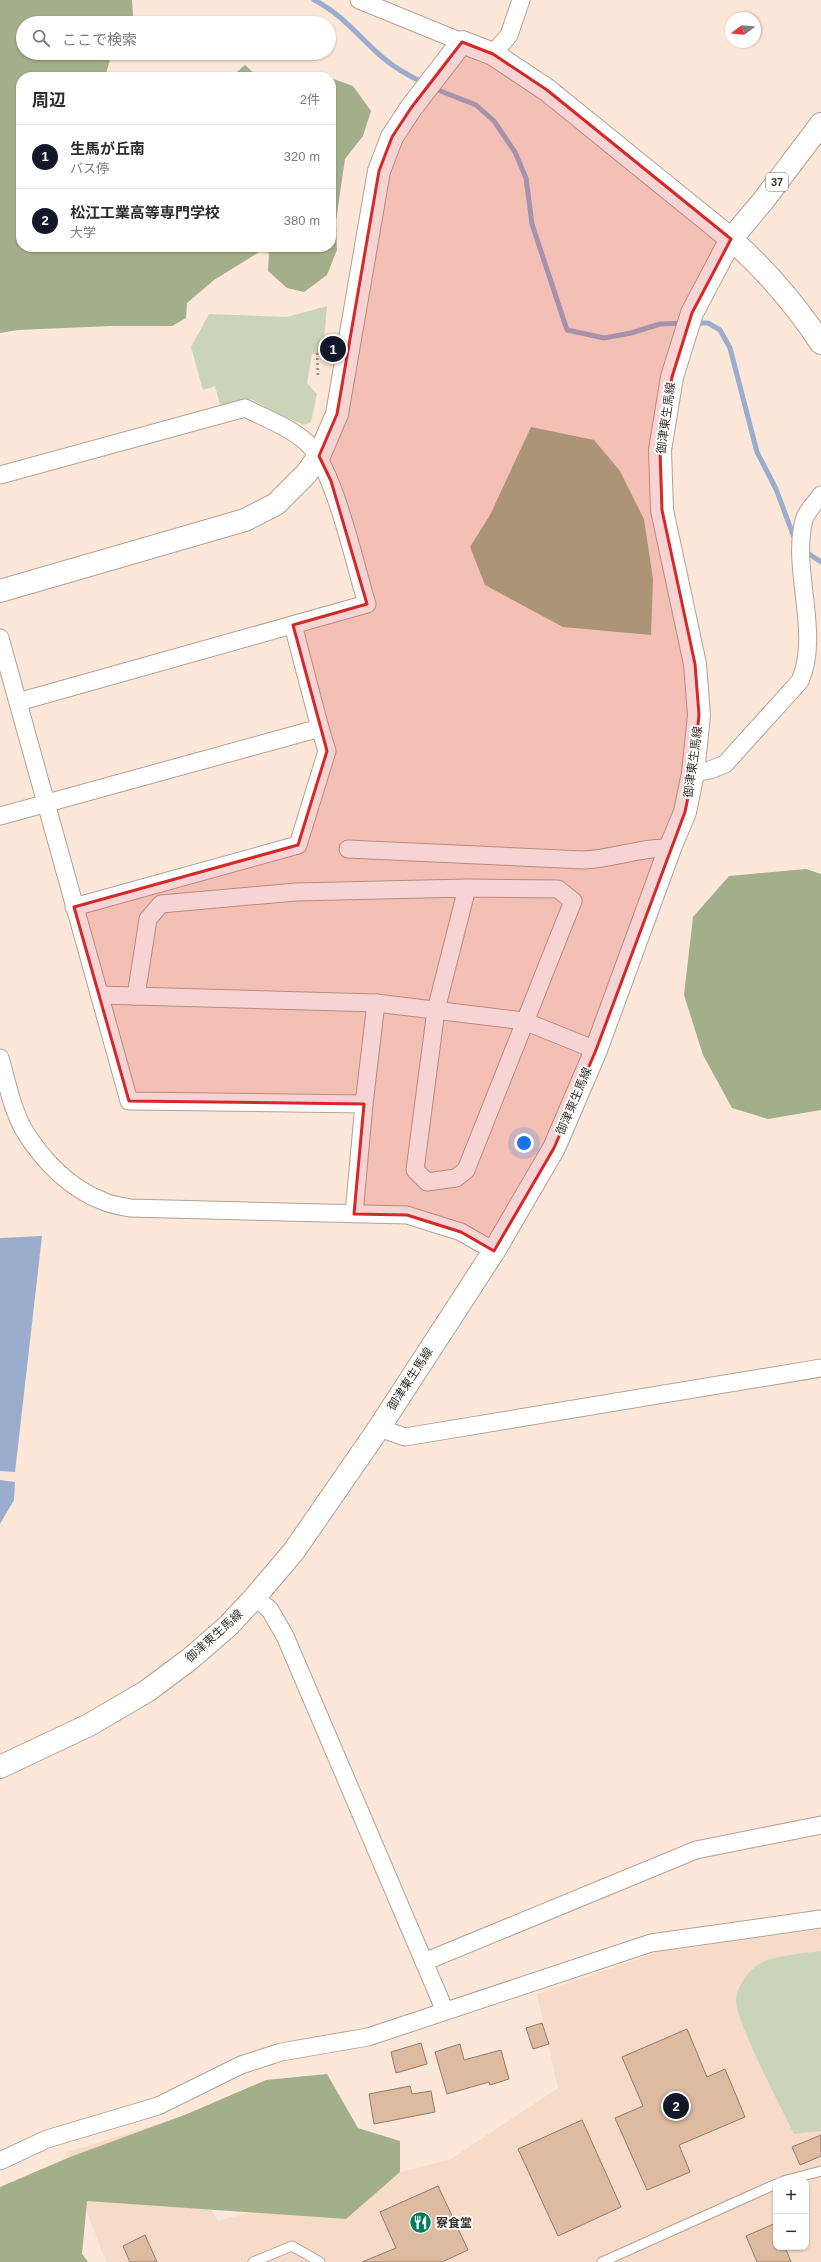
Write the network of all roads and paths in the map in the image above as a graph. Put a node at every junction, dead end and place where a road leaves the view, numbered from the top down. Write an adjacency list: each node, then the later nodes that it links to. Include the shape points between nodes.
1 (359, 0): 3 (street)
2 (521, 0): 4 (street, via 509,35)
3 (462, 42): 4 (main road); 10 (main road, via 392,137 379,171 337,414)
4 (493, 54): 6 (main road, via 547,90)
5 (821, 124): 6 (main road, 37)
6 (731, 239): 7 (main road, via 762,266 804,317); 18 (main road, 御津東生馬線, via 692,313 672,377 660,450 662,510 695,664 699,715)
7 (821, 343)
8 (317, 353): 9 (path)
9 (318, 377)
10 (319, 456): 11 (street, via 306,442 278,424 245,408); 13 (main road, via 306,474 276,504 245,520); 14 (street, via 331,481 367,604)
11 (0, 476)
12 (821, 494): 18 (street, via 804,519 802,564 808,650 806,668 800,681 725,764)
13 (0, 591)
14 (293, 625): 16 (street); 17 (street)
15 (0, 638): 16 (street)
16 (18, 702): 19 (street)
17 (320, 728): 19 (street); 24 (street, via 327,751 298,845)
18 (693, 773): 22 (main road, 御津東生馬線, via 685,812)
19 (46, 804): 20 (street); 24 (street)
20 (0, 816)
21 (348, 848): 22 (street, via 583,860 618,857 639,849)
22 (670, 848): 30 (main road, 御津東生馬線)
23 (467, 888): 26 (street, via 296,892 161,904 148,919); 28 (street); 29 (street, via 558,889 573,901)
24 (74, 907): 25 (street)
25 (99, 995): 26 (street); 32 (street, via 129,1101)
26 (136, 996): 27 (street)
27 (376, 1003): 28 (street); 32 (street)
28 (436, 1010): 29 (street); 29 (street, via 415,1170 427,1182 456,1178 466,1170)
29 (524, 1021): 30 (street)
30 (596, 1050): 34 (main road, 御津東生馬線, via 554,1148)
31 (0, 1058): 33 (street, via 13,1103 28,1136 48,1163 75,1186 102,1201 130,1208)
32 (364, 1104): 33 (street)
33 (354, 1214): 34 (street, via 408,1216 461,1232)
34 (494, 1251): 36 (main road, 御津東生馬線)
35 (821, 1368): 36 (street, via 405,1436)
36 (379, 1428): 37 (main road, 御津東生馬線, via 294,1551)
37 (255, 1597): 38 (main road, 御津東生馬線, via 190,1659 147,1691 89,1725); 41 (street, via 270,1610 285,1636)
38 (0, 1767)
39 (821, 1825): 41 (street, via 696,1850)
40 (821, 1918): 42 (street, via 651,1943)
41 (424, 1962): 42 (street)
42 (445, 2011): 43 (street, via 368,2037 281,2052 241,2065 158,2106 47,2140)
43 (0, 2161)
44 (821, 2170): 45 (lane)
45 (793, 2178)
46 (773, 2185): 49 (lane)
47 (254, 2262): 48 (lane, via 292,2246)
48 (320, 2262)
49 (602, 2262)

